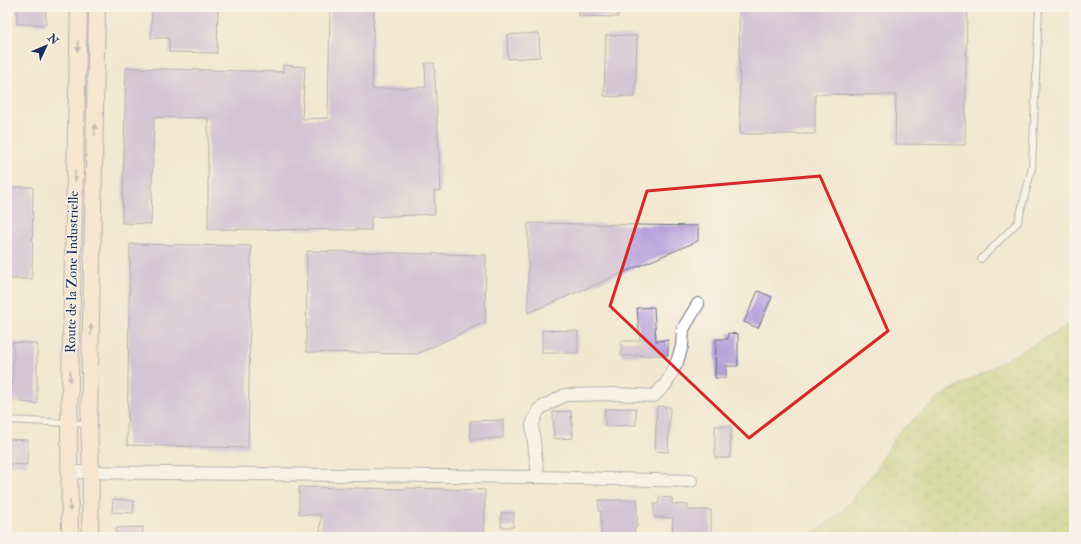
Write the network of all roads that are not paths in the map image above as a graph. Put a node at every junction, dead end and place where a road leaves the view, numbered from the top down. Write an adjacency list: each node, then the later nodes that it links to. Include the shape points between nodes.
1 (79, 7): 7 (main road, Route de la Zone Industrielle, one-way to 7)
2 (97, 7): 8 (main road, Route de la Zone Industrielle, one-way to 2)
3 (1039, 7): 4 (lane, via 1032,168 1018,222)
4 (981, 259)
5 (698, 304): 11 (street, via 683,328 682,346 677,362 666,384 654,396 565,395 539,409 532,425)
6 (7, 420): 7 (lane)
7 (69, 424): 8 (lane); 9 (main road, Route de la Zone Industrielle)
8 (89, 424): 10 (main road, Route de la Zone Industrielle)
9 (70, 472): 10 (street); 13 (main road, Route de la Zone Industrielle, one-way to 13)
10 (91, 473): 11 (street); 14 (main road, Route de la Zone Industrielle)
11 (538, 477): 12 (street)
12 (690, 480)
13 (70, 537)
14 (90, 537)

